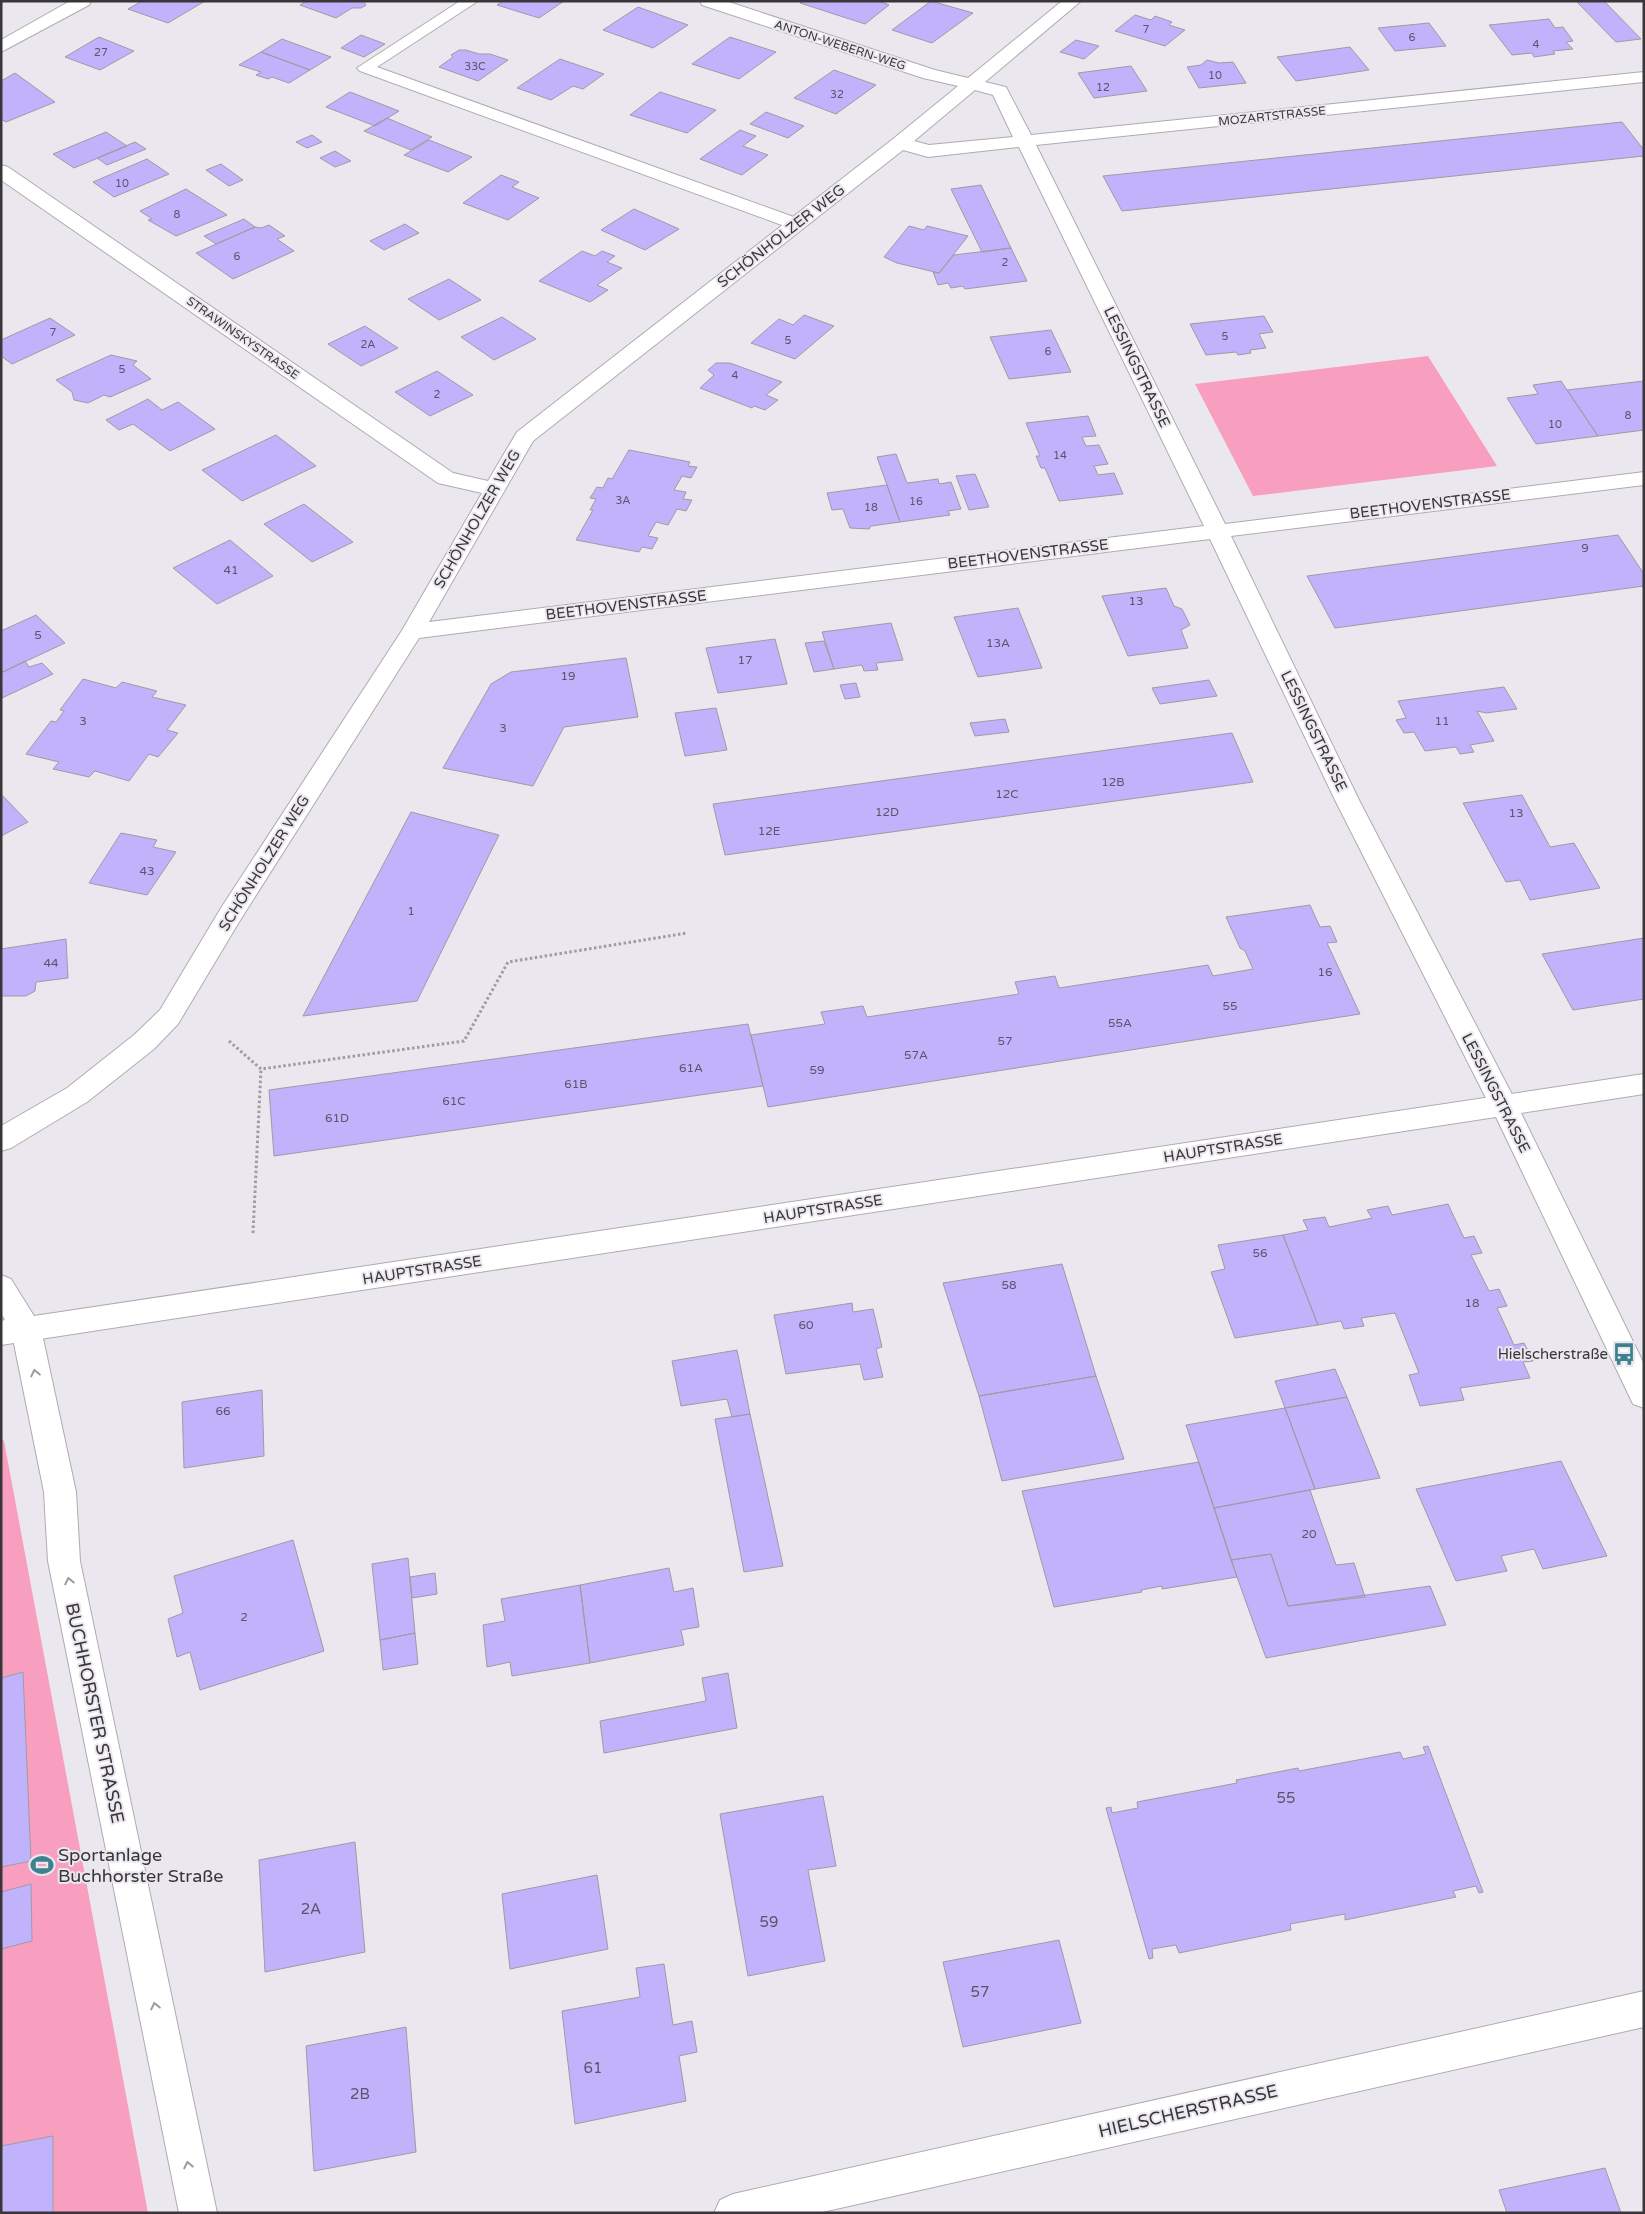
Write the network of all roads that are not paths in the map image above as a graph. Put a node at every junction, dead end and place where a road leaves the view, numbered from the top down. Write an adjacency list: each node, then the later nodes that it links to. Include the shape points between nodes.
1 (83, 1): 5 (street)
2 (471, 1): 11 (lane, via 365,68)
3 (708, 1): 7 (street, ANTON-WEBERN-WEG, via 929,74)
4 (1073, 1): 7 (street, SCHÖNHOLZER WEG)
5 (1, 47)
6 (1644, 77): 8 (street, MOZARTSTRASSE)
7 (972, 84): 8 (street, LESSINGSTRASSE, via 1000,91); 9 (street, SCHÖNHOLZER WEG)
8 (1026, 142): 9 (street, MOZARTSTRASSE, via 928,151); 14 (street, LESSINGSTRASSE)
9 (900, 143): 11 (street, SCHÖNHOLZER WEG)
10 (1, 171): 13 (street, STRAWINSKYSTRASSE, via 446,478)
11 (796, 224): 13 (street, SCHÖNHOLZER WEG, via 524,436)
12 (1644, 478): 14 (street, BEETHOVENSTRASSE)
13 (493, 489): 15 (street, SCHÖNHOLZER WEG)
14 (1218, 530): 15 (street, BEETHOVENSTRASSE); 17 (street, LESSINGSTRASSE, via 1348,802)
15 (412, 632): 18 (street, SCHÖNHOLZER WEG, via 168,1017 144,1042 77,1095)
16 (1644, 1084): 17 (street, HAUPTSTRASSE)
17 (1504, 1106): 20 (street, HAUPTSTRASSE); 21 (street, LESSINGSTRASSE)
18 (1, 1140)
19 (1, 1287): 20 (street, BUCHHORSTER STRASSE)
20 (14, 1331): 23 (street, BUCHHORSTER STRASSE, one-way to 20, via 64,1561 60,1492)
21 (1644, 1395)
22 (1644, 2009): 24 (street, HIELSCHERSTRASSE)
23 (198, 2213)
24 (733, 2213)

